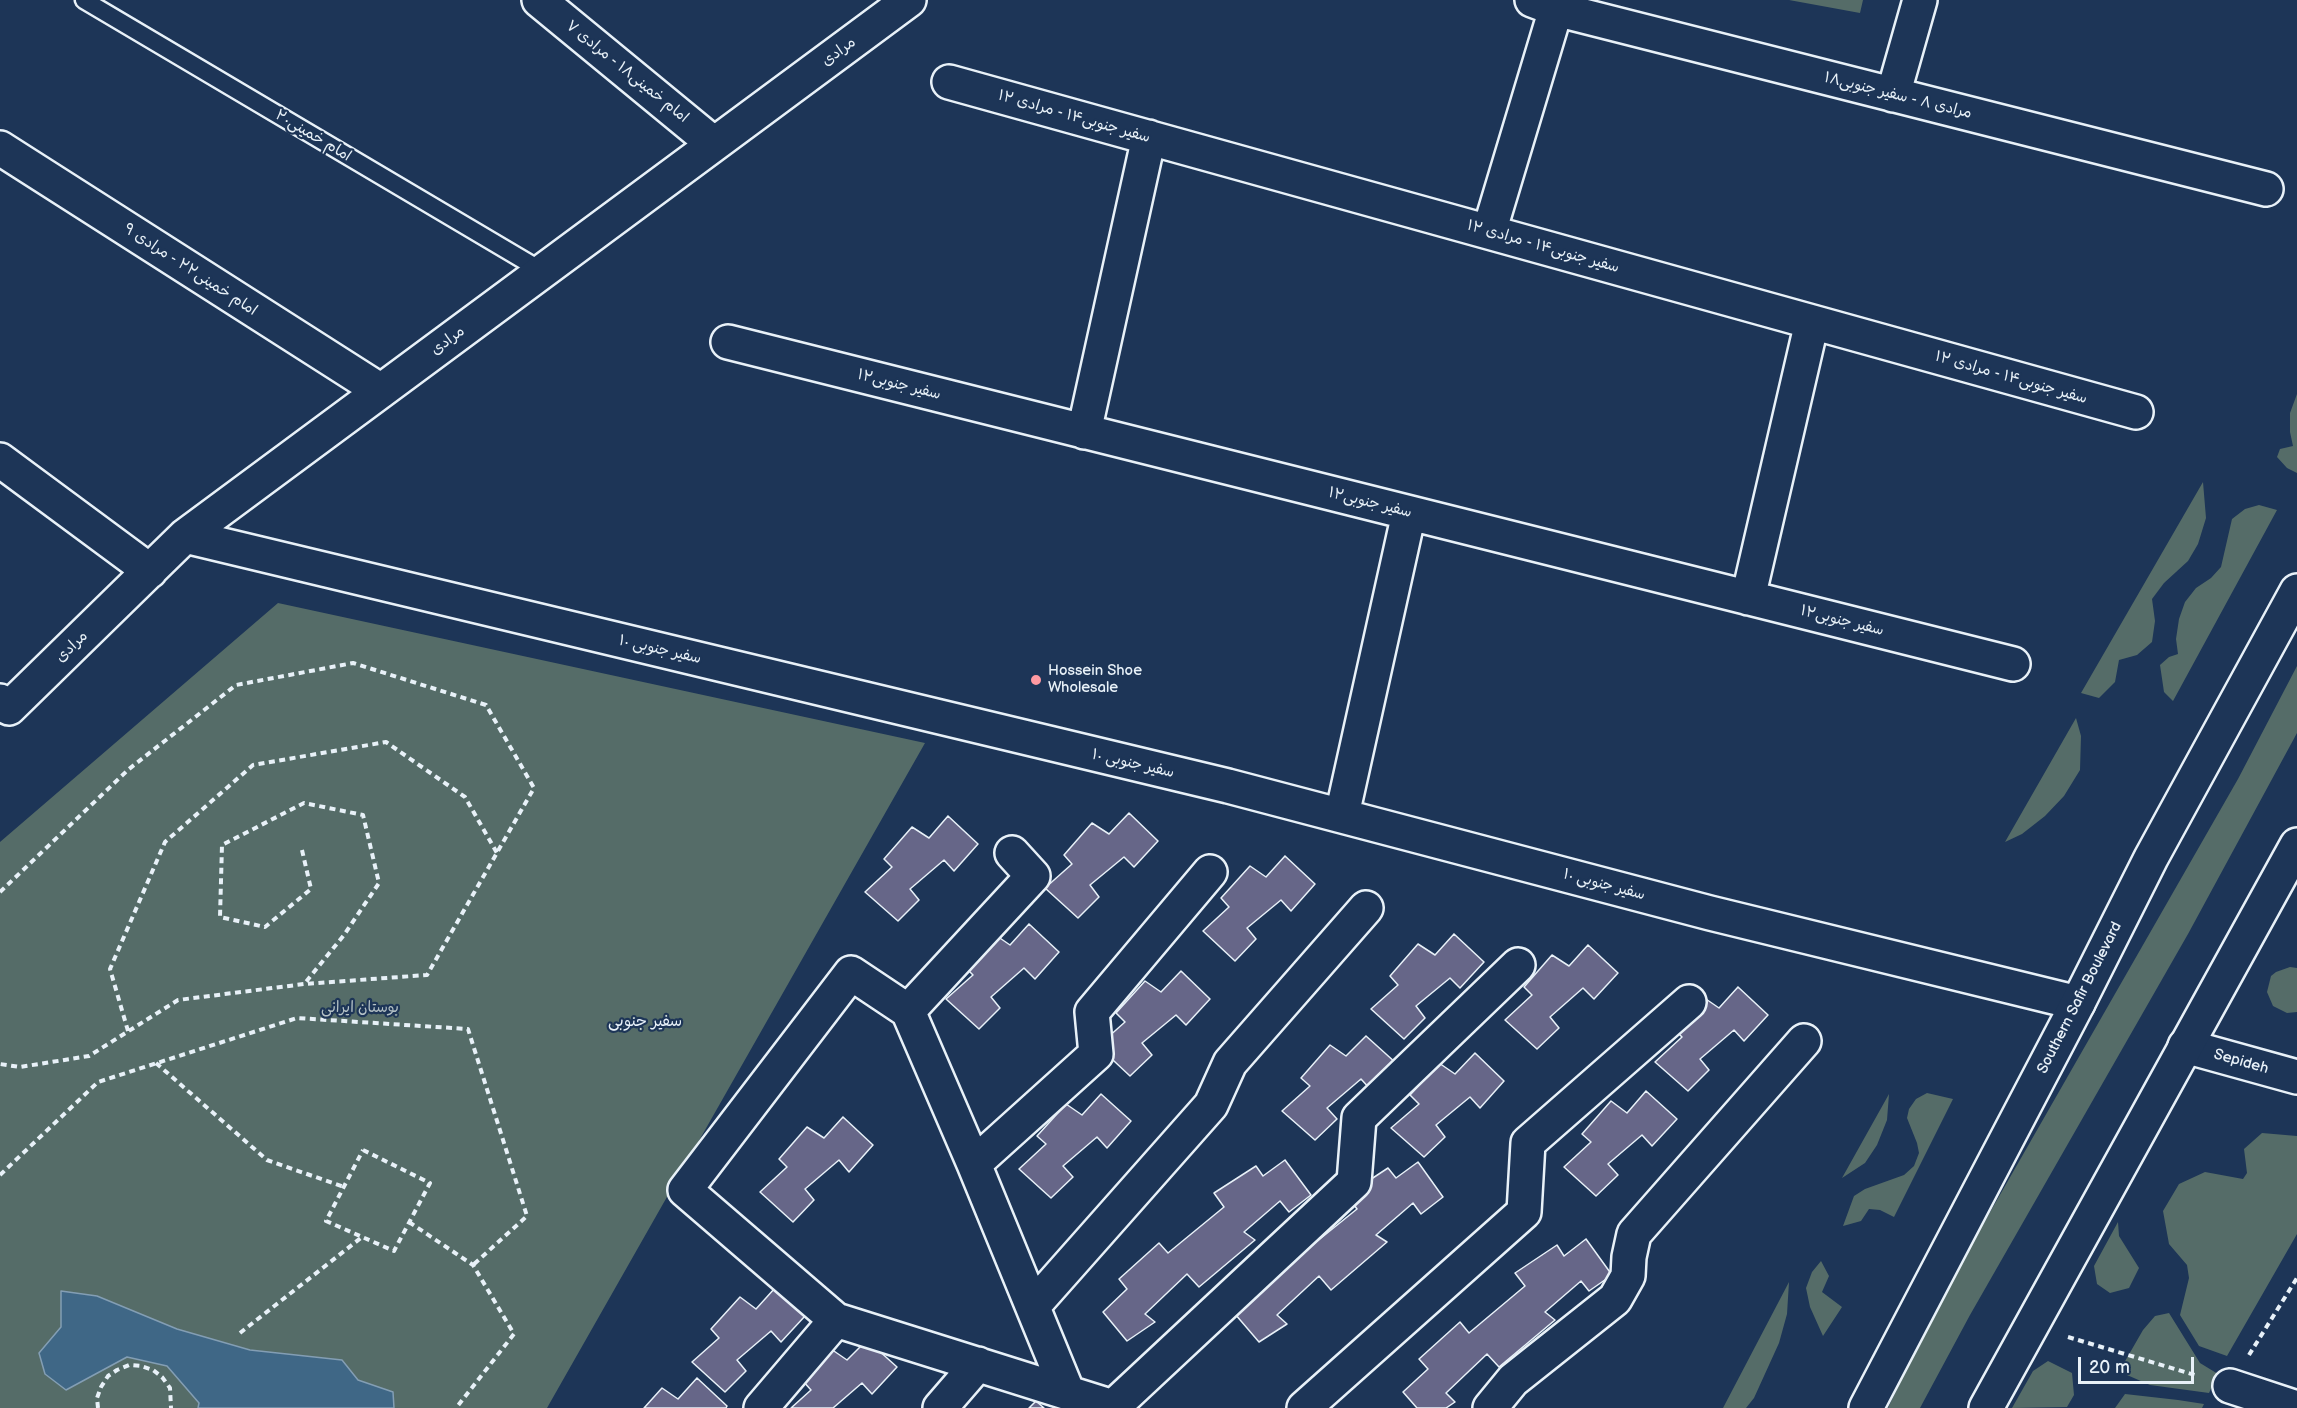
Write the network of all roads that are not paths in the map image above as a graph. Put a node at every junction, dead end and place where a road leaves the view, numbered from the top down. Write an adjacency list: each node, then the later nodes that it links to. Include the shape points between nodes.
1 (84, 0): 13 (lane, امام خمینی۲۰)
2 (539, 0): 9 (street, امام خمینی۱۸ - مرادی ۷)
3 (909, 0): 9 (street, مرادی)
4 (1920, 0): 7 (street)
5 (1544, 4): 7 (street, مرادی ۸ - سفیر جنوبی۱۸); 12 (street)
6 (949, 82): 8 (street, سفیر جنوبی۱۴ - مرادی ۱۲)
7 (1893, 95): 11 (street, مرادی ۸ - سفیر جنوبی۱۸)
8 (1149, 137): 12 (street, سفیر جنوبی۱۴ - مرادی ۱۲); 18 (street)
9 (714, 144): 13 (street, مرادی)
10 (0, 148): 16 (street, امام خمینی۲۲ - مرادی ۹)
11 (2266, 189)
12 (1489, 232): 14 (street, سفیر جنوبی۱۴ - مرادی ۱۲)
13 (542, 271): 16 (street, مرادی)
14 (1812, 322): 17 (street, سفیر جنوبی۱۴ - مرادی ۱۲); 24 (street)
15 (728, 342): 18 (street, سفیر جنوبی۱۲)
16 (381, 391): 21 (street, مرادی)
17 (2136, 412)
18 (1084, 432): 20 (street, سفیر جنوبی۱۲)
19 (0, 460): 22 (street)
20 (1409, 513): 24 (street, سفیر جنوبی۱۲); 27 (street)
21 (185, 537): 22 (street, مرادی); 27 (street, سفیر جنوبی ۱۰)
22 (150, 570): 26 (street, مرادی)
23 (2297, 591): 34 (street, Southern Safir Boulevard, via 2151,858)
24 (1748, 598): 25 (street, سفیر جنوبی۱۲)
25 (2013, 664)
26 (4, 704)
27 (1342, 815): 34 (street, سفیر جنوبی ۱۰, via 1710,913)
28 (2297, 845): 37 (street)
29 (1012, 853): 35 (street, via 1033,876)
30 (1210, 872): 39 (street, via 1092,1012 1096,1054)
31 (1366, 908): 40 (street, via 1230,1063 1211,1105)
32 (1518, 965): 47 (street, via 1359,1118 1354,1182)
33 (1689, 1002): 48 (street, via 1528,1143 1524,1212)
34 (2078, 1003): 50 (street, Southern Safir Boulevard)
35 (908, 1011): 39 (street); 41 (street, via 851,973 685,1190)
36 (1804, 1041): 49 (street, via 1634,1234 1628,1276 1616,1299 1513,1380)
37 (2185, 1046): 38 (street, Sepideh); 51 (street)
38 (2297, 1077)
39 (974, 1164): 40 (street)
40 (1033, 1306): 44 (street)
41 (836, 1320): 42 (street); 45 (street)
42 (978, 1364): 44 (street); 46 (street)
43 (2230, 1386): 52 (street)
44 (1068, 1393): 47 (street)
45 (761, 1408)
46 (940, 1408)
47 (1115, 1408)
48 (1304, 1408)
49 (1490, 1408)
50 (1866, 1408)
51 (1986, 1408)
52 (2297, 1408)

